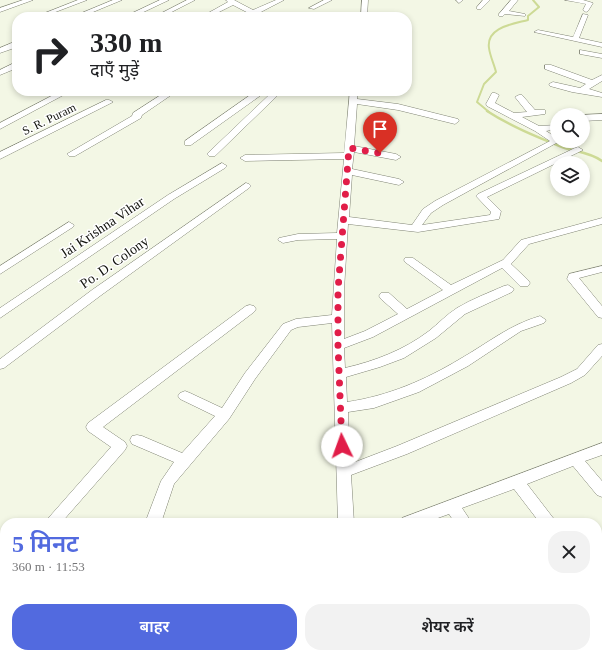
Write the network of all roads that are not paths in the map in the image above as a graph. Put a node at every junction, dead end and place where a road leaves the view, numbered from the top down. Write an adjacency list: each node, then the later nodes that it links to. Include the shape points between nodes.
1 (30, 0): 16 (street)
2 (84, 0): 17 (street)
3 (119, 0): 18 (street)
4 (166, 0): 19 (street)
5 (192, 0): 20 (street)
6 (282, 0): 23 (street)
7 (329, 0): 13 (street)
8 (365, 0): 24 (street)
9 (487, 0): 14 (street)
10 (568, 0): 27 (street, via 590,4)
11 (232, 1): 21 (street); 22 (street)
12 (512, 3): 15 (street); 25 (street, via 502,13)
13 (312, 8)
14 (479, 8)
15 (528, 9)
16 (0, 10)
17 (51, 12)
18 (88, 12)
19 (138, 12)
20 (167, 12)
21 (213, 12)
22 (252, 12)
23 (262, 12)
24 (364, 12)
25 (523, 15)
26 (538, 32): 27 (street)
27 (575, 40): 28 (street)
28 (602, 45)
29 (12, 46): 30 (street)
30 (0, 51)
31 (583, 52): 32 (street)
32 (602, 56)
33 (12, 67): 35 (street)
34 (548, 67): 37 (street)
35 (0, 72)
36 (602, 77): 37 (street)
37 (592, 83): 39 (street)
38 (553, 84): 39 (street)
39 (584, 91): 41 (street)
40 (494, 95): 51 (street, via 490,104)
41 (602, 95)
42 (57, 96): 55 (street)
43 (165, 96): 61 (street, via 136,115 138,116)
44 (254, 96): 58 (street)
45 (273, 96): 62 (street)
46 (354, 96): 54 (street); 60 (street)
47 (519, 97): 50 (street)
48 (109, 102): 63 (street, S. R. Puram)
49 (542, 112): 50 (street)
50 (533, 114): 51 (street)
51 (513, 116): 57 (street)
52 (590, 118): 53 (street)
53 (602, 118)
54 (455, 121)
55 (0, 126)
56 (550, 127): 57 (street)
57 (538, 129): 73 (street, via 556,142 519,159 439,203 428,211)
58 (188, 143)
59 (576, 151): 73 (street, via 481,196 496,211 495,217)
60 (349, 152): 64 (street); 65 (street); 67 (street)
61 (72, 154)
62 (212, 154)
63 (0, 156)
64 (396, 157)
65 (245, 158)
66 (222, 166): 87 (street, Jai Krishna Vihar, via 170,197)
67 (347, 171): 68 (street); 70 (street)
68 (399, 182)
69 (246, 186): 94 (street, Po. D. Colony)
70 (343, 220): 73 (street); 74 (street)
71 (602, 220): 77 (street, via 525,242)
72 (69, 225): 79 (street)
73 (414, 229)
74 (342, 236): 75 (street); 90 (street)
75 (283, 240)
76 (409, 260): 81 (street)
77 (504, 264): 80 (street); 81 (street)
78 (602, 268): 85 (street, via 573,276)
79 (0, 270)
80 (524, 283)
81 (450, 290): 88 (street)
82 (508, 290): 95 (street, via 476,303 456,315 431,336 396,357 369,368)
83 (385, 296): 88 (street)
84 (602, 298): 85 (street)
85 (590, 301): 89 (street)
86 (250, 309): 107 (street, via 92,427 120,446)
87 (0, 314)
88 (405, 314): 92 (street, via 369,334)
89 (602, 314)
90 (338, 318): 92 (street); 98 (street, via 296,323 287,327)
91 (540, 320): 97 (street, via 517,328 464,363 414,389 374,403)
92 (338, 346): 95 (street)
93 (602, 348): 103 (street, via 586,368 566,380)
94 (0, 365)
95 (339, 374): 97 (street)
96 (185, 396): 98 (street)
97 (341, 408): 103 (street)
98 (224, 415): 102 (street)
99 (137, 440): 102 (street)
100 (602, 449): 101 (street)
101 (575, 459): 104 (street); 105 (street)
102 (184, 460): 108 (street, via 165,486)
103 (344, 472): 109 (street)
104 (516, 481): 106 (street); 112 (street)
105 (602, 491)
106 (452, 506): 110 (street); 111 (street)
107 (56, 518)
108 (155, 518)
109 (346, 518)
110 (420, 518)
111 (460, 518)
112 (545, 518)

